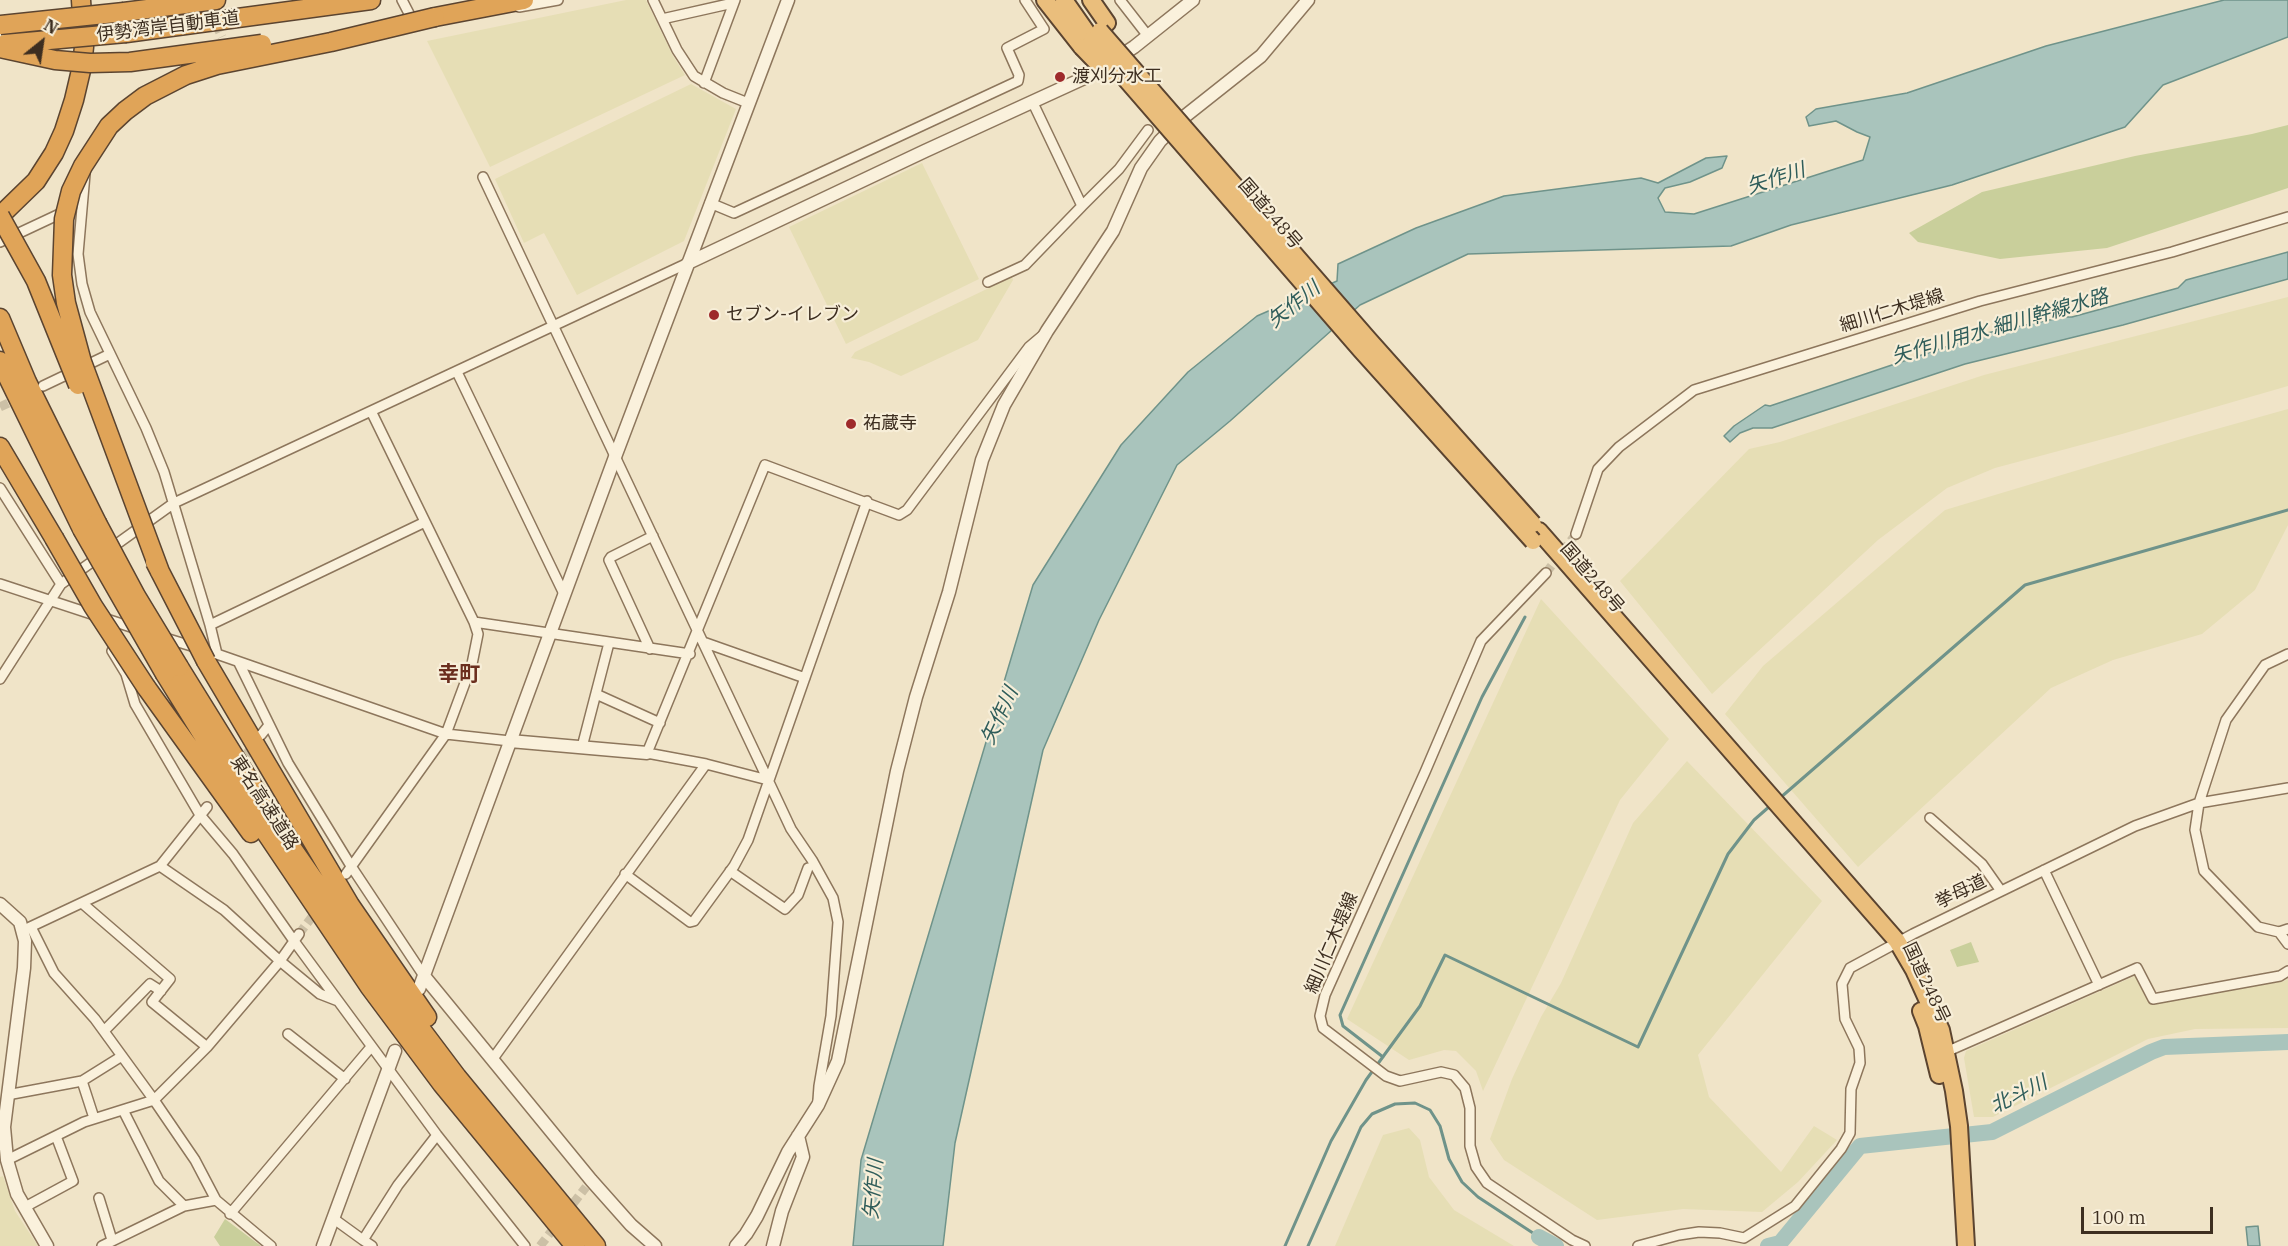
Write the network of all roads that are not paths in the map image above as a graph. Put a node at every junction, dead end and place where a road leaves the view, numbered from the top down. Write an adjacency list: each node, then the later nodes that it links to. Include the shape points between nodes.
1 (81, 0): 35 (highway, via 82,66 64,131 36,180)
2 (216, 0): 20 (highway, 伊勢湾岸自動車道, bridge)
3 (371, 0): 25 (highway, 伊勢湾岸自動車道, bridge)
4 (402, 0): 21 (street)
5 (524, 0): 18 (highway)
6 (558, 0): 21 (street)
7 (653, 0): 19 (street)
8 (788, 0): 29 (street)
9 (1025, 0): 33 (street, via 1044,28 1007,48 1018,81 734,213)
10 (1045, 0): 22 (highway)
11 (1064, 0): 22 (highway, 国道248号)
12 (1077, 0): 22 (highway, 国道248号)
13 (1091, 0): 22 (highway)
14 (1120, 0): 23 (street)
15 (1193, 0): 23 (street)
16 (1308, 0): 42 (street, via 1260,56 1160,141 1142,168 1113,231)
17 (734, 2): 19 (street); 27 (street)
18 (435, 17): 25 (highway, bridge, via 130,62 55,60); 60 (highway, bridge, via 186,75 125,111 109,126 83,166 64,219 62,275 66,303 82,362)
19 (662, 19): 27 (street, via 694,76)
20 (0, 25)
21 (416, 27): 26 (street)
22 (1095, 35): 59 (highway, 国道248号, bridge, via 1361,350); 59 (highway, 国道248号, bridge, via 1145,72 1145,81)
23 (1148, 36): 28 (street, via 1093,74)
24 (222, 37): 26 (street)
25 (0, 47)
26 (233, 58): 32 (street, via 163,82 126,105 106,124 89,153)
27 (704, 83): 29 (street)
28 (1032, 103): 34 (street); 38 (street)
29 (748, 104): 33 (street)
30 (1148, 130): 34 (street, via 1119,169)
31 (483, 177): 41 (street)
32 (82, 203): 37 (street); 43 (street, via 78,254 82,284)
33 (710, 203): 38 (street)
34 (1082, 206): 39 (street, via 1025,265)
35 (0, 216): 60 (highway, bridge, via 36,281 130,510)
36 (2288, 217): 57 (street, 細川仁木堤線, via 2172,252 1980,301 1695,390 1619,447 1598,469)
37 (0, 242)
38 (688, 263): 41 (street); 50 (street)
39 (988, 282)
40 (0, 318): 56 (highway, 東名高速道路)
41 (554, 324): 45 (street); 50 (street)
42 (1047, 331): 52 (street, via 1029,347 907,510 899,515); 131 (street, via 1004,405 982,460 897,771 838,1061)
43 (110, 354): 46 (street); 53 (street, via 146,428)
44 (0, 361): 56 (highway, 東名高速道路)
45 (457, 372): 47 (street); 64 (street)
46 (43, 386)
47 (371, 411): 53 (street); 55 (street)
48 (0, 434): 54 (highway)
49 (0, 447): 54 (highway)
50 (615, 457): 58 (street); 64 (street)
51 (0, 488): 63 (street)
52 (867, 501): 69 (street, via 765,465); 79 (street)
53 (174, 503): 63 (street); 68 (street)
54 (42, 518): 114 (highway, bridge, via 146,687 229,804)
55 (424, 522): 67 (street); 68 (street)
56 (90, 526): 78 (highway, 東名高速道路, bridge)
57 (1576, 534)
58 (653, 536): 69 (street); 73 (street, via 609,560)
59 (1536, 536): 108 (highway, 国道248号)
60 (160, 572): 76 (highway, bridge)
61 (1546, 573): 162 (street, 細川仁木堤線, via 1481,640 1325,995 1320,1016 1323,1028 1386,1076 1400,1081 1441,1072 1454,1075 1466,1088 1470,1146 1476,1167 1487,1183)
62 (0, 584): 65 (street)
63 (61, 584): 65 (street)
64 (564, 594): 70 (street)
65 (51, 600): 66 (street); 80 (street)
66 (88, 613): 76 (street); 94 (street, via 126,674 135,704)
67 (474, 622): 70 (street); 84 (street, via 478,634 476,649)
68 (210, 625): 76 (street)
69 (698, 631): 71 (street); 74 (street)
70 (550, 634): 72 (street); 86 (street)
71 (702, 642): 79 (street); 90 (street)
72 (609, 643): 73 (street); 81 (street)
73 (650, 649): 74 (street)
74 (690, 654): 82 (street)
75 (2288, 654): 92 (street, via 2265,665 2226,720)
76 (212, 658): 77 (street); 141 (highway, via 350,905)
77 (239, 663): 83 (street); 84 (street)
78 (172, 670): 114 (highway, 東名高速道路, via 272,844); 141 (highway, 東名高速道路, via 375,967)
79 (805, 678): 90 (street)
80 (0, 679)
81 (596, 694): 82 (street); 87 (street)
82 (660, 723): 88 (street)
83 (269, 725): 85 (street); 98 (street)
84 (446, 734): 86 (street); 98 (street)
85 (261, 735)
86 (510, 741): 87 (street); 112 (street)
87 (582, 747): 88 (street)
88 (647, 753): 89 (street)
89 (706, 764): 90 (street); 101 (street)
90 (768, 780): 99 (street, via 748,840); 131 (street, via 791,829 829,890 838,922)
91 (2288, 788): 92 (street, 挙母道)
92 (2199, 804): 100 (street, 挙母道, via 2135,826); 106 (street, via 2194,830 2204,871 2258,927)
93 (207, 807): 94 (street)
94 (200, 815): 96 (street); 107 (street)
95 (1930, 818): 102 (street, via 1982,864)
96 (160, 866): 103 (street); 110 (street, via 224,910)
97 (808, 868): 99 (street, via 798,895 785,909)
98 (348, 870): 112 (street)
99 (730, 870): 101 (street, via 694,921)
100 (2044, 870): 102 (street, 挙母道); 113 (street)
101 (625, 874): 125 (street)
102 (2001, 891): 108 (street, 挙母道)
103 (82, 903): 105 (street); 116 (street, via 170,979)
104 (0, 904): 105 (street)
105 (27, 928): 118 (street, via 54,973); 129 (street)
106 (2284, 930): 109 (street)
107 (297, 937): 110 (street); 117 (street)
108 (1893, 944): 123 (highway, 国道248号, via 1914,970 1941,1030); 134 (highway, 国道248号, via 1927,1026); 150 (street, 挙母道, via 1850,969 1842,984 1845,1019 1859,1048 1860,1063 1851,1089 1850,1132 1795,1206)
109 (2288, 944)
110 (279, 961): 117 (street, via 320,994); 120 (street)
111 (2288, 971): 113 (street, via 2280,976 2153,999 2137,968)
112 (424, 976): 115 (street); 125 (street)
113 (2099, 985): 123 (street)
114 (369, 986): 157 (highway, 東名高速道路, via 442,1084)
115 (418, 989)
116 (161, 991): 118 (street, via 150,984); 120 (street, via 152,1002)
117 (338, 1001): 121 (street)
118 (104, 1031): 124 (street)
119 (288, 1034): 127 (street)
120 (207, 1047): 130 (street)
121 (371, 1047): 126 (street); 127 (street)
122 (395, 1051): 126 (street)
123 (1946, 1052): 134 (highway, 国道248号, via 1954,1091)
124 (122, 1056): 128 (street); 130 (street)
125 (492, 1060): 159 (street, via 588,1183)
126 (388, 1070): 136 (street); 147 (street)
127 (345, 1079): 146 (street)
128 (82, 1081): 129 (street); 133 (street)
129 (7, 1095): 135 (street)
130 (154, 1100): 132 (street); 143 (street, via 195,1160)
131 (819, 1105): 138 (street)
132 (123, 1110): 133 (street); 144 (street, via 159,1181)
133 (94, 1118): 137 (street)
134 (1954, 1127): 139 (highway, 国道248号)
135 (2, 1128): 140 (street)
136 (437, 1135): 149 (street, via 398,1185); 156 (street)
137 (56, 1136): 140 (street); 145 (street, via 73,1181)
138 (798, 1137): 160 (street, via 752,1224); 161 (street, via 802,1157)
139 (1955, 1145): 164 (highway, 国道248号); 165 (highway, 国道248号)
140 (7, 1160): 145 (street)
141 (533, 1172): 158 (highway, 東名高速道路)
142 (99, 1198): 148 (street)
143 (216, 1200): 144 (street); 146 (street)
144 (184, 1206): 148 (street)
145 (25, 1207): 151 (street)
146 (230, 1214): 153 (street)
147 (334, 1219): 149 (street); 154 (street)
148 (112, 1240): 152 (street)
149 (363, 1240): 155 (street)
150 (1742, 1242): 163 (street, via 1720,1233 1699,1232)
151 (47, 1246)
152 (102, 1246)
153 (271, 1246)
154 (323, 1246)
155 (372, 1246)
156 (525, 1246)
157 (575, 1246)
158 (596, 1246)
159 (654, 1246)
160 (736, 1246)
161 (773, 1246)
162 (1585, 1246)
163 (1638, 1246)
164 (1955, 1246)
165 (1966, 1246)

